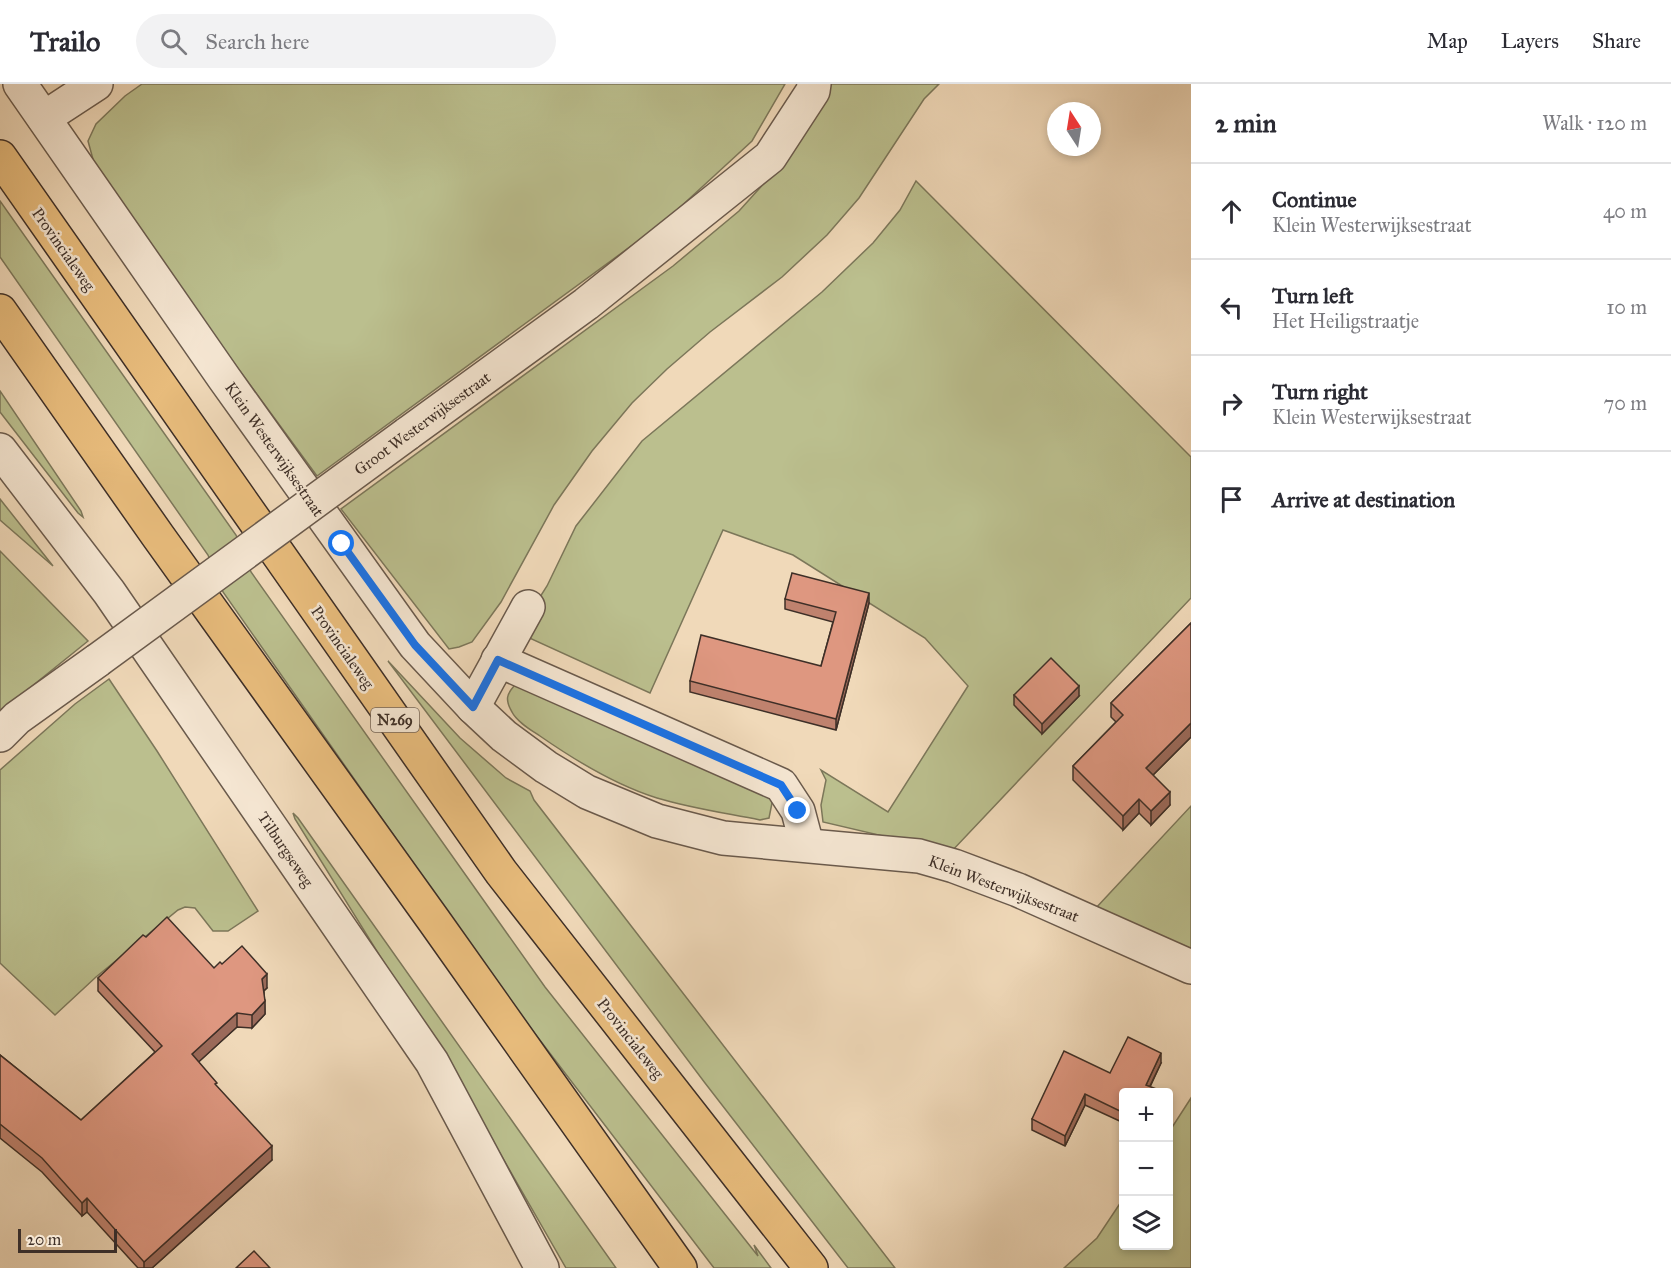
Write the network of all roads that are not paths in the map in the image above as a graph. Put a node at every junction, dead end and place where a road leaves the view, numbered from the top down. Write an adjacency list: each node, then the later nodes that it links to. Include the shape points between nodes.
1 (20, 84): 4 (street, Klein Westerwijksestraat)
2 (96, 84): 4 (street)
3 (814, 84): 11 (street, Groot Westerwijksestraat, bridge, via 770,157 586,304 16,718)
4 (44, 118): 10 (street, Klein Westerwijksestraat, via 415,645)
5 (0, 157): 16 (highway, Provincialeweg / N269, via 501,872)
6 (0, 311): 15 (highway)
7 (0, 450): 14 (street, Tilburgseweg, via 109,592 432,1062)
8 (528, 607): 9 (street)
9 (498, 660): 10 (street); 12 (street, via 781,785 798,811)
10 (473, 707): 12 (street, Klein Westerwijksestraat, via 546,767 607,801 657,821 723,838)
11 (0, 735)
12 (807, 845): 13 (street, Klein Westerwijksestraat, via 919,856 954,866 1018,890)
13 (1191, 967)
14 (542, 1268)
15 (680, 1268)
16 (811, 1268)

